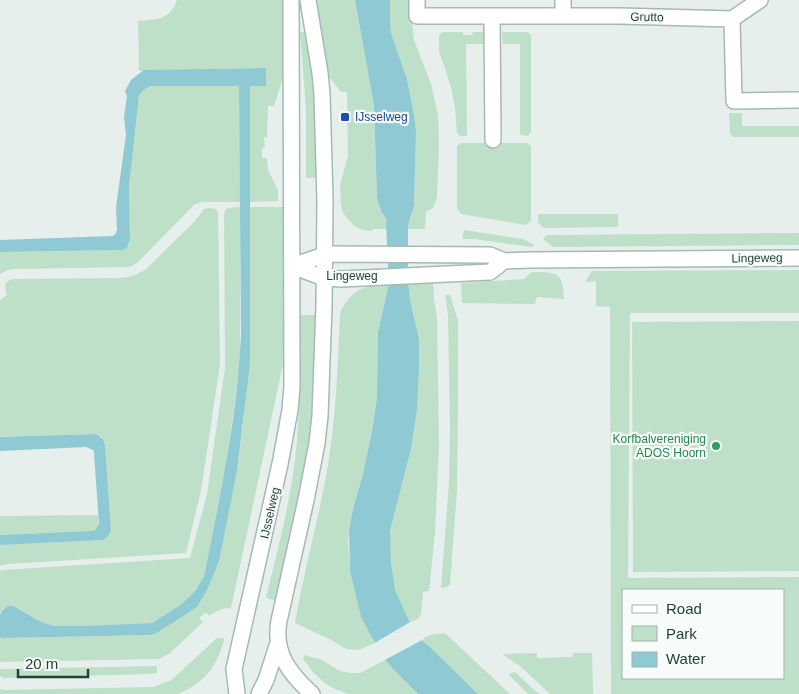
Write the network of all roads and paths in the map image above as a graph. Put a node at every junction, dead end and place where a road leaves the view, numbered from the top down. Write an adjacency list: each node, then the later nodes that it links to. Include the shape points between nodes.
1 (291, 0): 14 (street, IJsselweg)
2 (308, 0): 11 (street, via 322,94)
3 (418, 0): 7 (street, Grutto, via 417,16)
4 (562, 0): 6 (street)
5 (760, 0): 8 (street)
6 (563, 16): 7 (street, Grutto); 8 (street, Grutto)
7 (492, 17): 10 (street)
8 (732, 18): 9 (street, via 734,101)
9 (799, 100)
10 (493, 140)
11 (324, 255): 13 (street, Lingeweg, via 490,255); 14 (street, Lingeweg); 15 (street)
12 (799, 258): 13 (street, Lingeweg)
13 (504, 261): 15 (street, Lingeweg, via 490,272)
14 (292, 266): 15 (street, Lingeweg); 17 (street, IJsselweg, via 290,410 234,669)
15 (324, 278): 16 (street, via 317,443 277,630)
16 (278, 643): 18 (street); 19 (street, via 290,672)
17 (237, 694)
18 (259, 694)
19 (312, 694)

